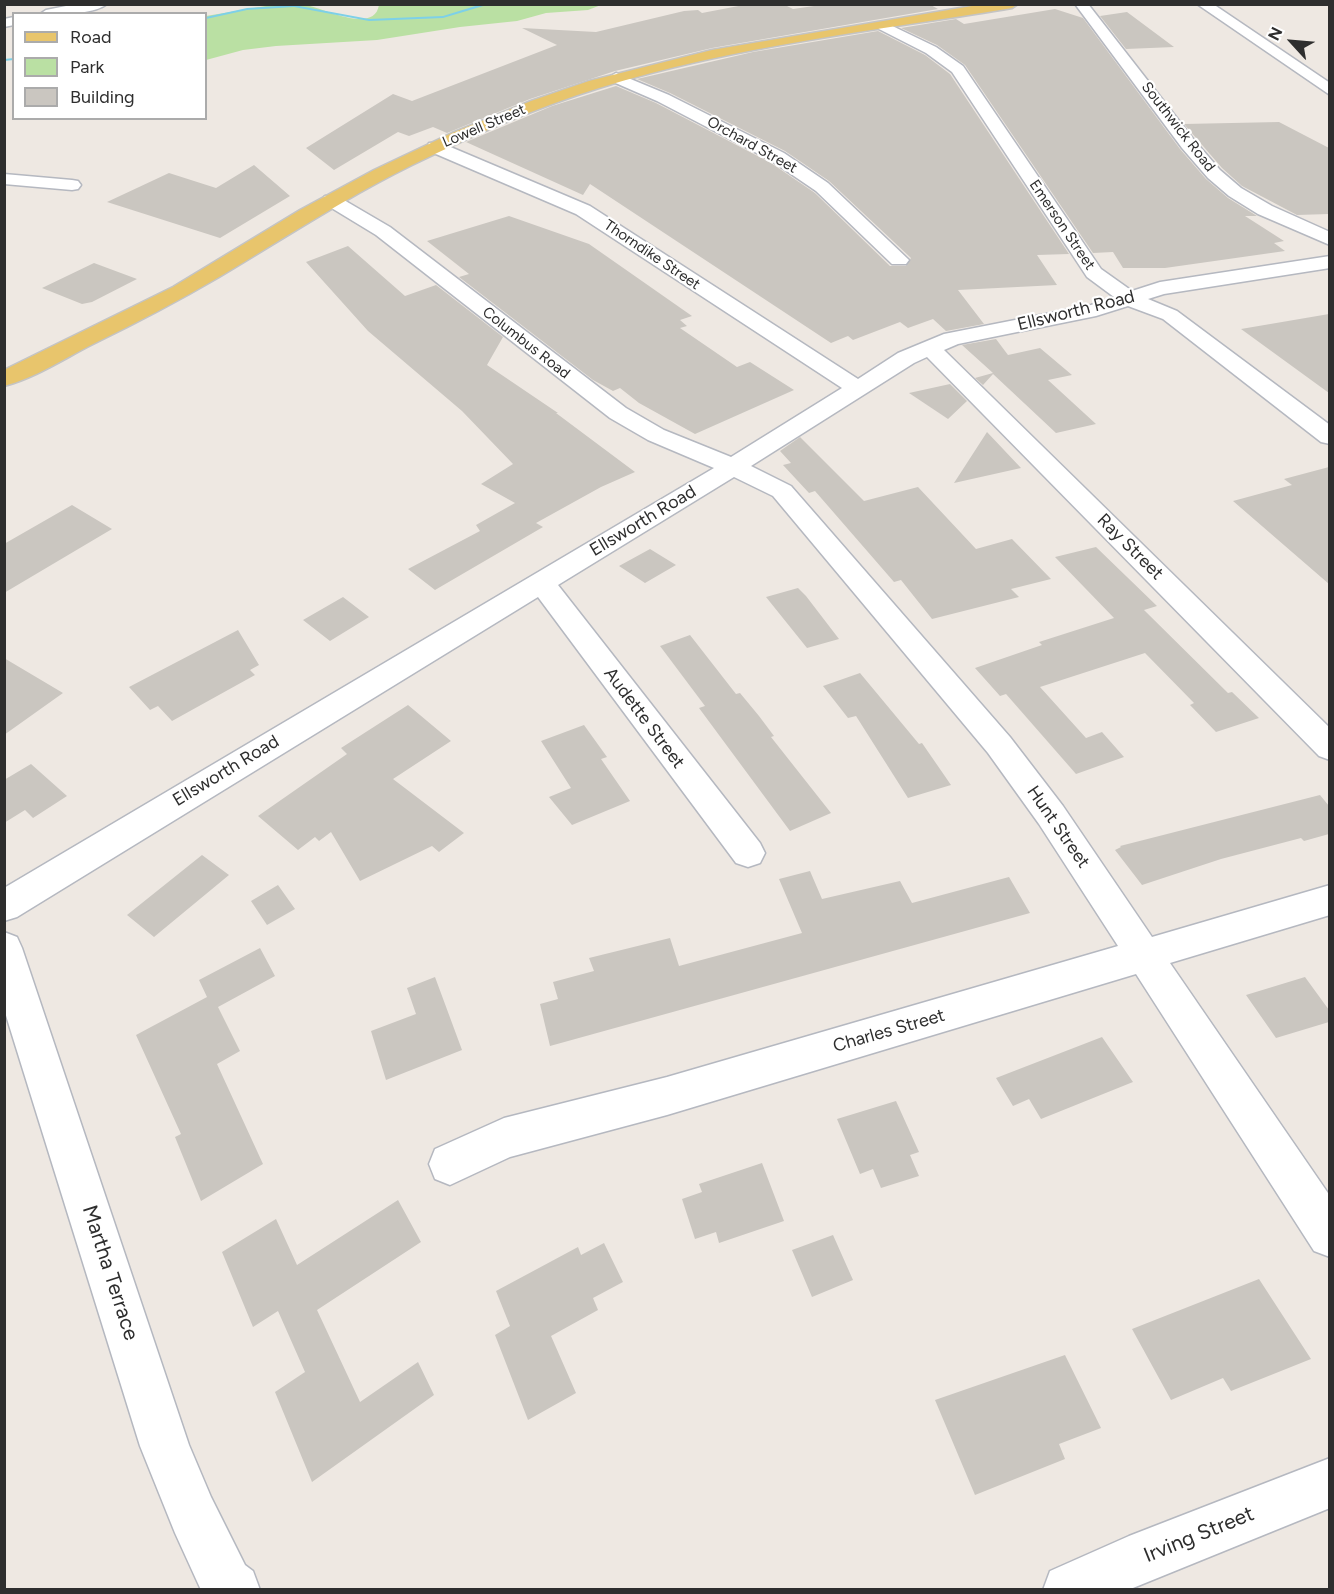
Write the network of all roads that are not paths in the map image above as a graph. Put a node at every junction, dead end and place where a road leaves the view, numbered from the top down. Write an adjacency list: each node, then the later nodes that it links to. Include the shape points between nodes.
1 (101, 4): 5 (street)
2 (1012, 4): 6 (main road, Lowell Street)
3 (1081, 4): 13 (street, Southwick Road, via 1214,174 1265,210)
4 (1203, 4): 8 (street)
5 (57, 12)
6 (884, 26): 7 (main road, Lowell Street, via 725,53); 16 (street, Emerson Street, via 958,69 1094,273)
7 (616, 78): 9 (main road, Lowell Street, via 536,104); 14 (street, Orchard Street, via 778,157 822,187)
8 (1329, 90)
9 (435, 147): 12 (main road, Lowell Street); 19 (street, Thorndike Street, via 583,210)
10 (4, 178): 11 (street)
11 (72, 185)
12 (331, 200): 18 (main road, Lowell Street, via 143,311); 21 (street, Columbus Road, via 383,231 618,413 656,435)
13 (1329, 239)
14 (899, 260)
15 (1329, 262): 16 (street, Ellsworth Road, via 1179,284)
16 (1131, 300): 17 (street, Ellsworth Road); 20 (street, Emerson Street, via 1170,315)
17 (929, 347): 19 (street, Ellsworth Road); 23 (street, Ray Street)
18 (6, 378)
19 (857, 388): 21 (street, Ellsworth Road)
20 (1329, 437)
21 (733, 467): 22 (street, Ellsworth Road); 28 (street, Hunt Street, via 782,491 999,745 1051,815)
22 (541, 582): 24 (street, Audette Street); 26 (street, Ellsworth Road)
23 (1329, 748)
24 (748, 853)
25 (1329, 900): 28 (street, Charles Street)
26 (4, 906)
27 (4, 948): 32 (street, Martha Terrace, via 165,1446 226,1584)
28 (1145, 957): 29 (street, Charles Street, via 667,1096 504,1138); 30 (street, Hunt Street)
29 (450, 1164)
30 (1329, 1235)
31 (1329, 1483): 33 (street, Irving Street, via 1129,1562)
32 (234, 1590)
33 (1069, 1590)

